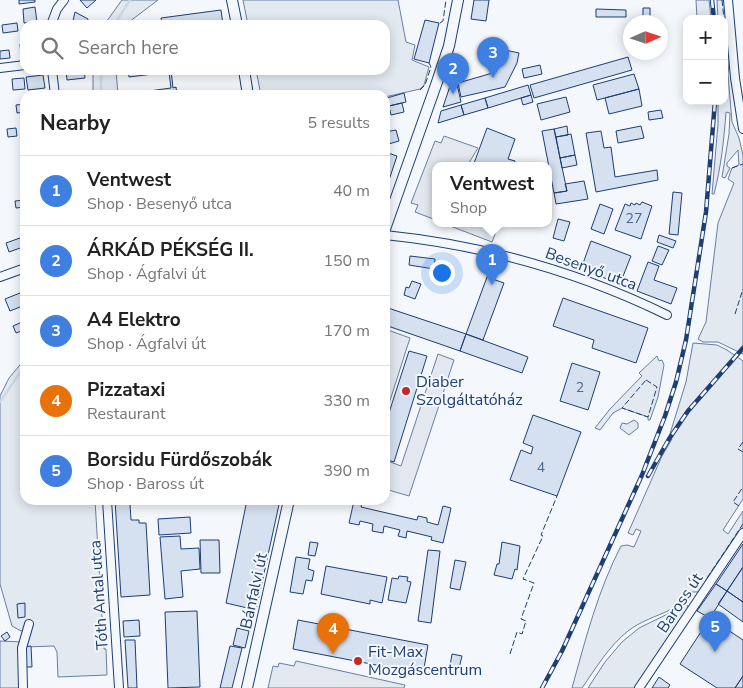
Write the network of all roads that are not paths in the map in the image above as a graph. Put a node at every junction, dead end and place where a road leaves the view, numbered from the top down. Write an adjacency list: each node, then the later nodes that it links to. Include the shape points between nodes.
1 (64, 0): 5 (street)
2 (232, 0): 6 (main road)
3 (458, 0): 14 (main road, via 445,59)
4 (728, 0): 13 (street)
5 (52, 20)
6 (236, 20)
7 (20, 66): 8 (street)
8 (0, 68)
9 (53, 75): 11 (street)
10 (245, 75): 12 (main road)
11 (54, 90)
12 (247, 90)
13 (743, 130)
14 (390, 214)
15 (390, 236): 18 (street, Besenyő utca, via 484,250 535,264 627,295)
16 (20, 270): 17 (street)
17 (0, 277)
18 (668, 315)
19 (107, 505): 24 (street, Tóth Antal utca)
20 (288, 505): 25 (main road, Bánfalvi út)
21 (743, 533): 26 (street, Baross út)
22 (29, 624): 23 (street, via 22,648)
23 (23, 688)
24 (119, 688)
25 (247, 688)
26 (639, 688)

